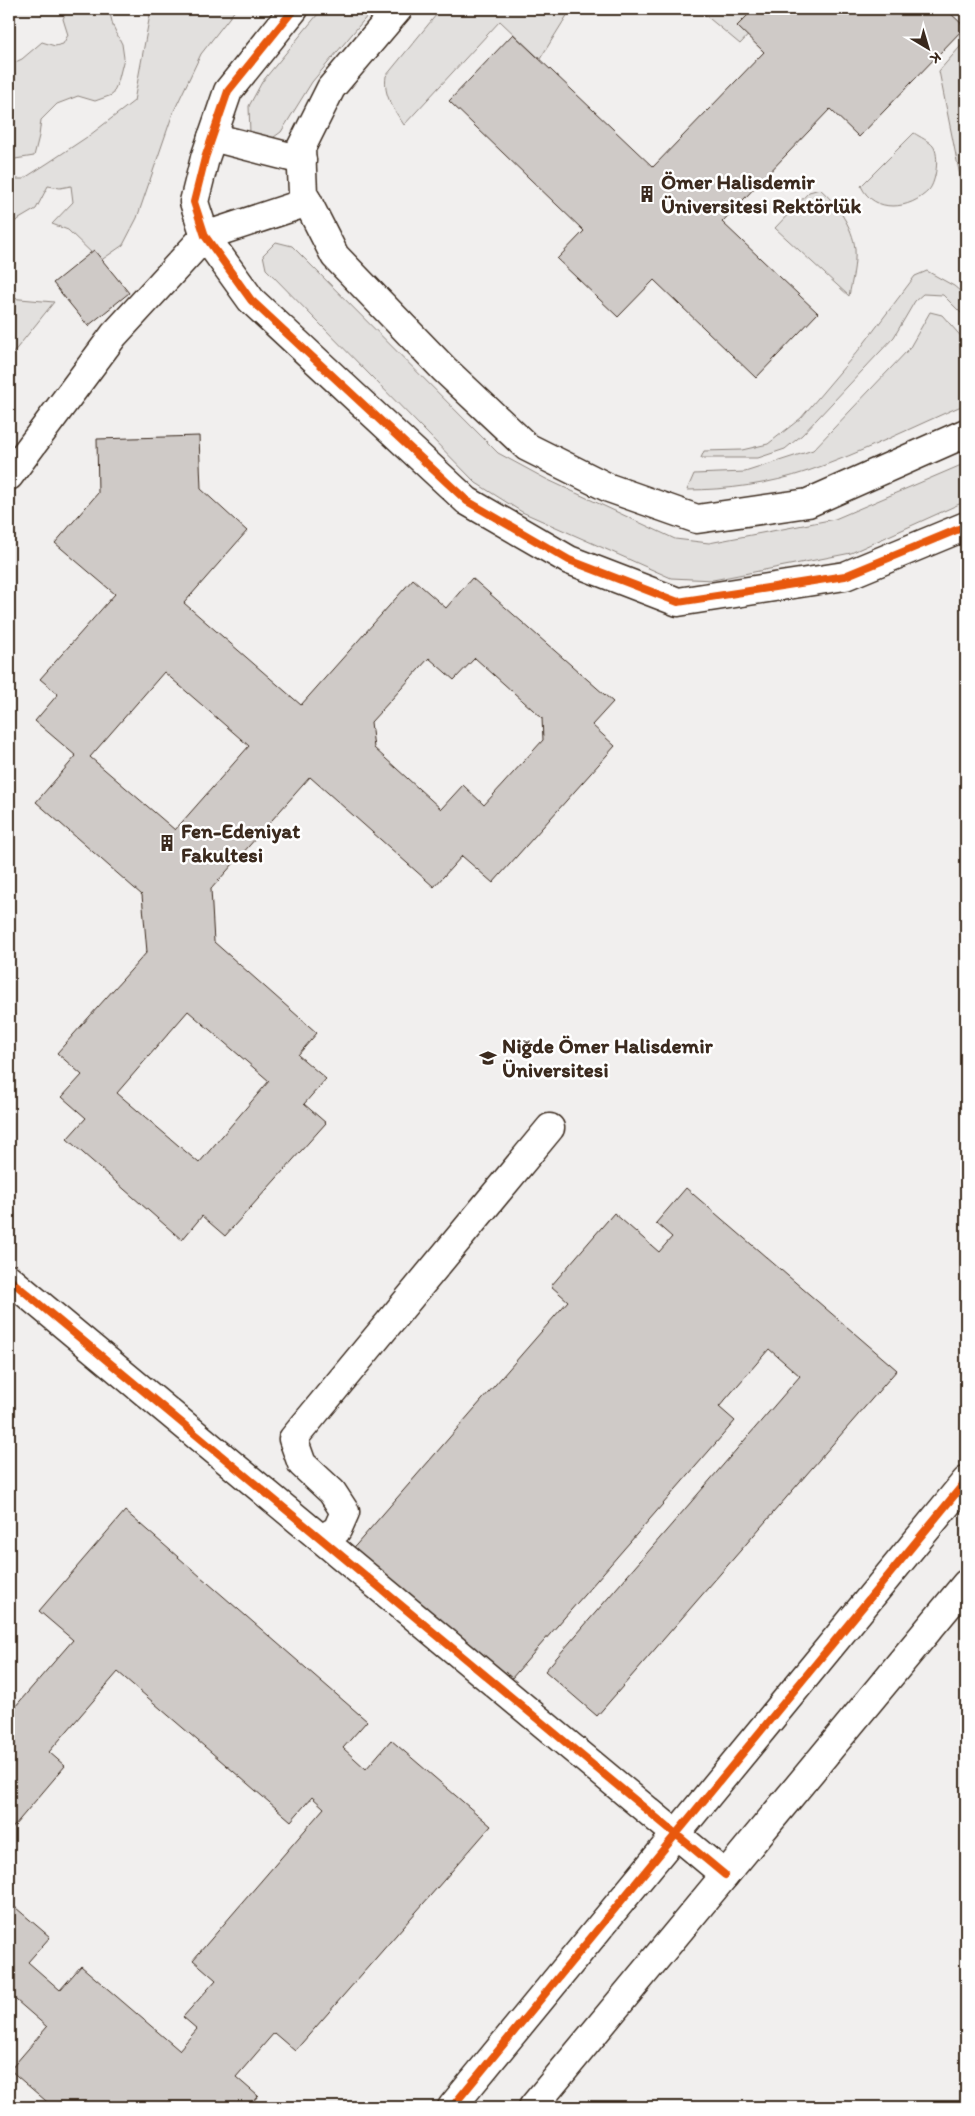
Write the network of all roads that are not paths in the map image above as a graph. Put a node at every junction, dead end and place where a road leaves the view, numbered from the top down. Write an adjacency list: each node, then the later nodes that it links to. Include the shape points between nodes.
1 (294, 9): 3 (street, via 228,91)
2 (398, 9): 4 (street, via 332,88 301,148)
3 (212, 137): 4 (street); 6 (street, via 194,202)
4 (302, 160): 5 (street, via 303,193)
5 (308, 202): 6 (street); 7 (street, via 335,256 444,369 527,447 610,488 679,513 697,519 808,503)
6 (205, 236): 8 (street, via 114,335); 9 (street, via 251,300 467,501 569,560 678,602 845,576)
7 (966, 433)
8 (9, 476)
9 (966, 526)
10 (550, 1128): 13 (street, via 293,1439 302,1464 332,1492 345,1512 337,1530)
11 (9, 1279): 13 (street)
12 (966, 1481): 15 (street)
13 (321, 1539): 15 (street)
14 (966, 1584): 16 (street)
15 (676, 1834): 16 (street); 17 (street)
16 (726, 1875): 18 (street)
17 (452, 2107)
18 (532, 2107)

